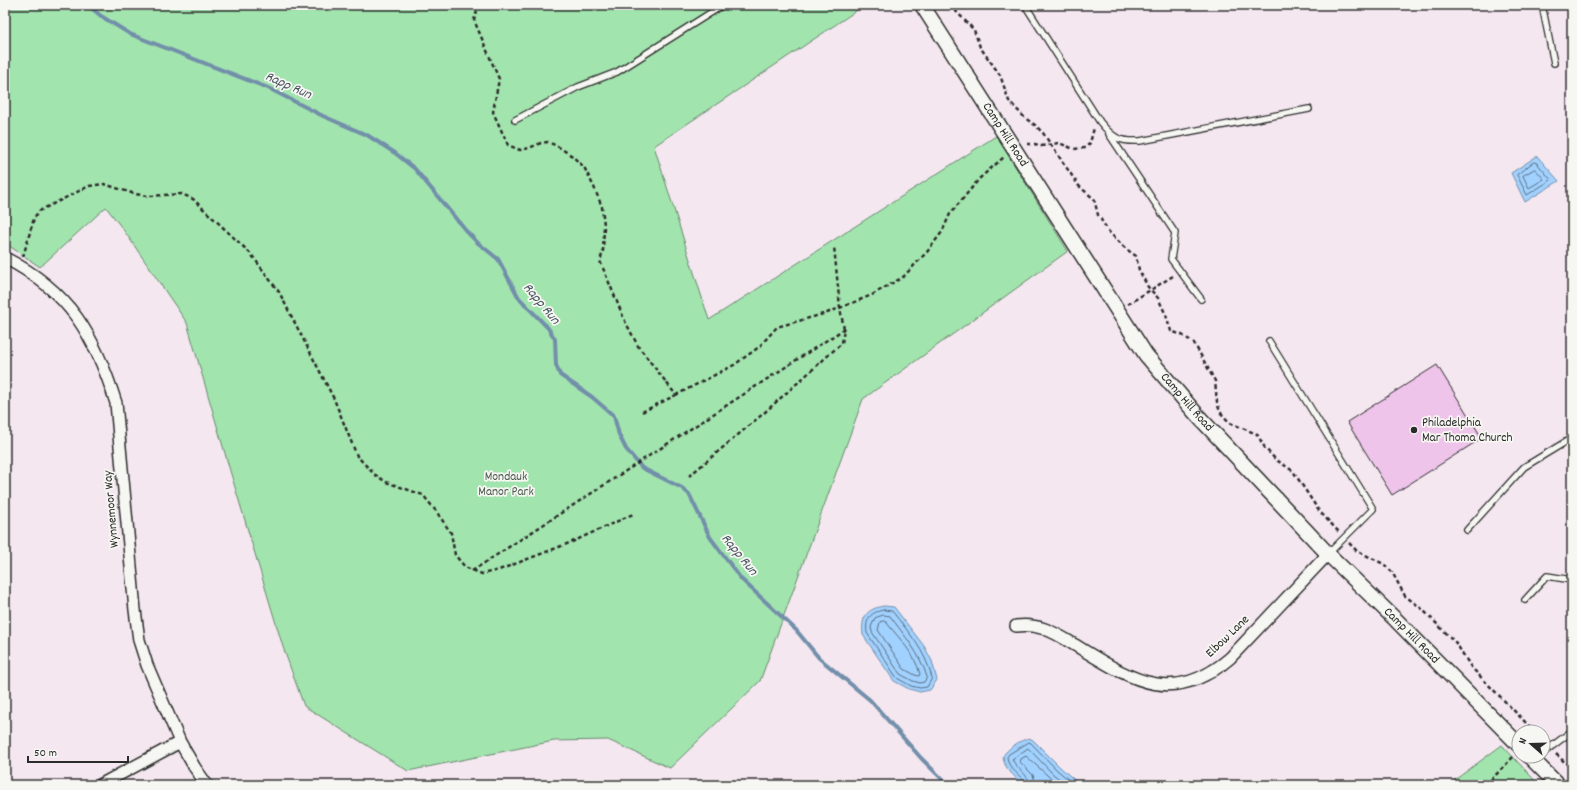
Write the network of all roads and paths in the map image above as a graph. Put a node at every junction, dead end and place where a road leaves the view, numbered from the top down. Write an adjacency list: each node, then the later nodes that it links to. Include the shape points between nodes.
1 (481, 5): 24 (path, via 474,20 499,79 493,112 504,138 508,144 520,150 548,142 571,155 584,167 602,207 604,225 600,261 638,346)
2 (724, 5): 9 (lane, via 617,72 578,87)
3 (922, 5): 13 (street, Camp Hill Road)
4 (950, 5): 12 (path, via 974,30 980,47 1000,75 1009,101 1024,118 1043,133)
5 (1025, 5): 10 (lane)
6 (1542, 5): 7 (lane)
7 (1554, 63)
8 (1309, 109): 11 (lane, via 1140,141 1125,142)
9 (516, 120)
10 (1100, 122): 11 (lane); 12 (path, via 1093,130 1090,143 1085,148)
11 (1109, 134): 17 (lane, via 1176,233 1171,259)
12 (1051, 145): 13 (path, via 1025,144); 18 (path, via 1079,186 1094,199 1098,215 1109,232 1136,256 1139,270)
13 (1014, 150): 20 (path, via 980,178 950,214 942,232 927,252 903,277 872,295); 21 (street, Camp Hill Road)
14 (834, 246): 20 (path)
15 (5, 258): 16 (street, Wynnemoor Way)
16 (21, 266): 32 (path, via 34,218 39,210 90,186 104,184 149,196 182,194 193,200 251,254 279,292 334,399 357,456 374,474 386,482 423,495 451,533 455,555); 39 (street, Wynnemoor Way, via 62,299 76,315 89,334 107,376 116,403 139,640)
17 (1180, 272): 18 (path); 19 (lane)
18 (1152, 291): 21 (path); 30 (path, via 1158,298 1171,331 1194,343 1208,366 1215,381 1220,412 1230,423 1257,434 1275,459 1293,471 1319,511)
19 (1201, 299)
20 (840, 308): 22 (path); 24 (path, via 777,327 759,347 734,365)
21 (1118, 310): 31 (street, Camp Hill Road, via 1146,355 1198,416)
22 (844, 329): 27 (path, via 842,343); 32 (path)
23 (1270, 341): 30 (lane, via 1373,509)
24 (676, 395): 25 (path)
25 (642, 412)
26 (1572, 438): 29 (lane, via 1524,467)
27 (689, 476)
28 (632, 514): 32 (path, via 572,542 499,570 482,574)
29 (1467, 530)
30 (1344, 537): 31 (lane); 36 (path, via 1357,551 1384,564 1392,572 1405,596 1420,607 1456,643 1471,667)
31 (1328, 554): 35 (street, Elbow Lane, via 1226,662 1203,676 1175,685 1150,683 1136,678 1117,670 1055,633 1027,624); 38 (street, Camp Hill Road)
32 (472, 571)
33 (1572, 580): 34 (lane, via 1547,576)
34 (1525, 600)
35 (1016, 626)
36 (1527, 724)
37 (1572, 731): 40 (lane)
38 (1511, 738)
39 (180, 742): 43 (street); 44 (street, Wynnemoor Way)
40 (1551, 746)
41 (1511, 760): 45 (path)
42 (1542, 764): 46 (street)
43 (100, 785)
44 (207, 785)
45 (1486, 785)
46 (1558, 785)

